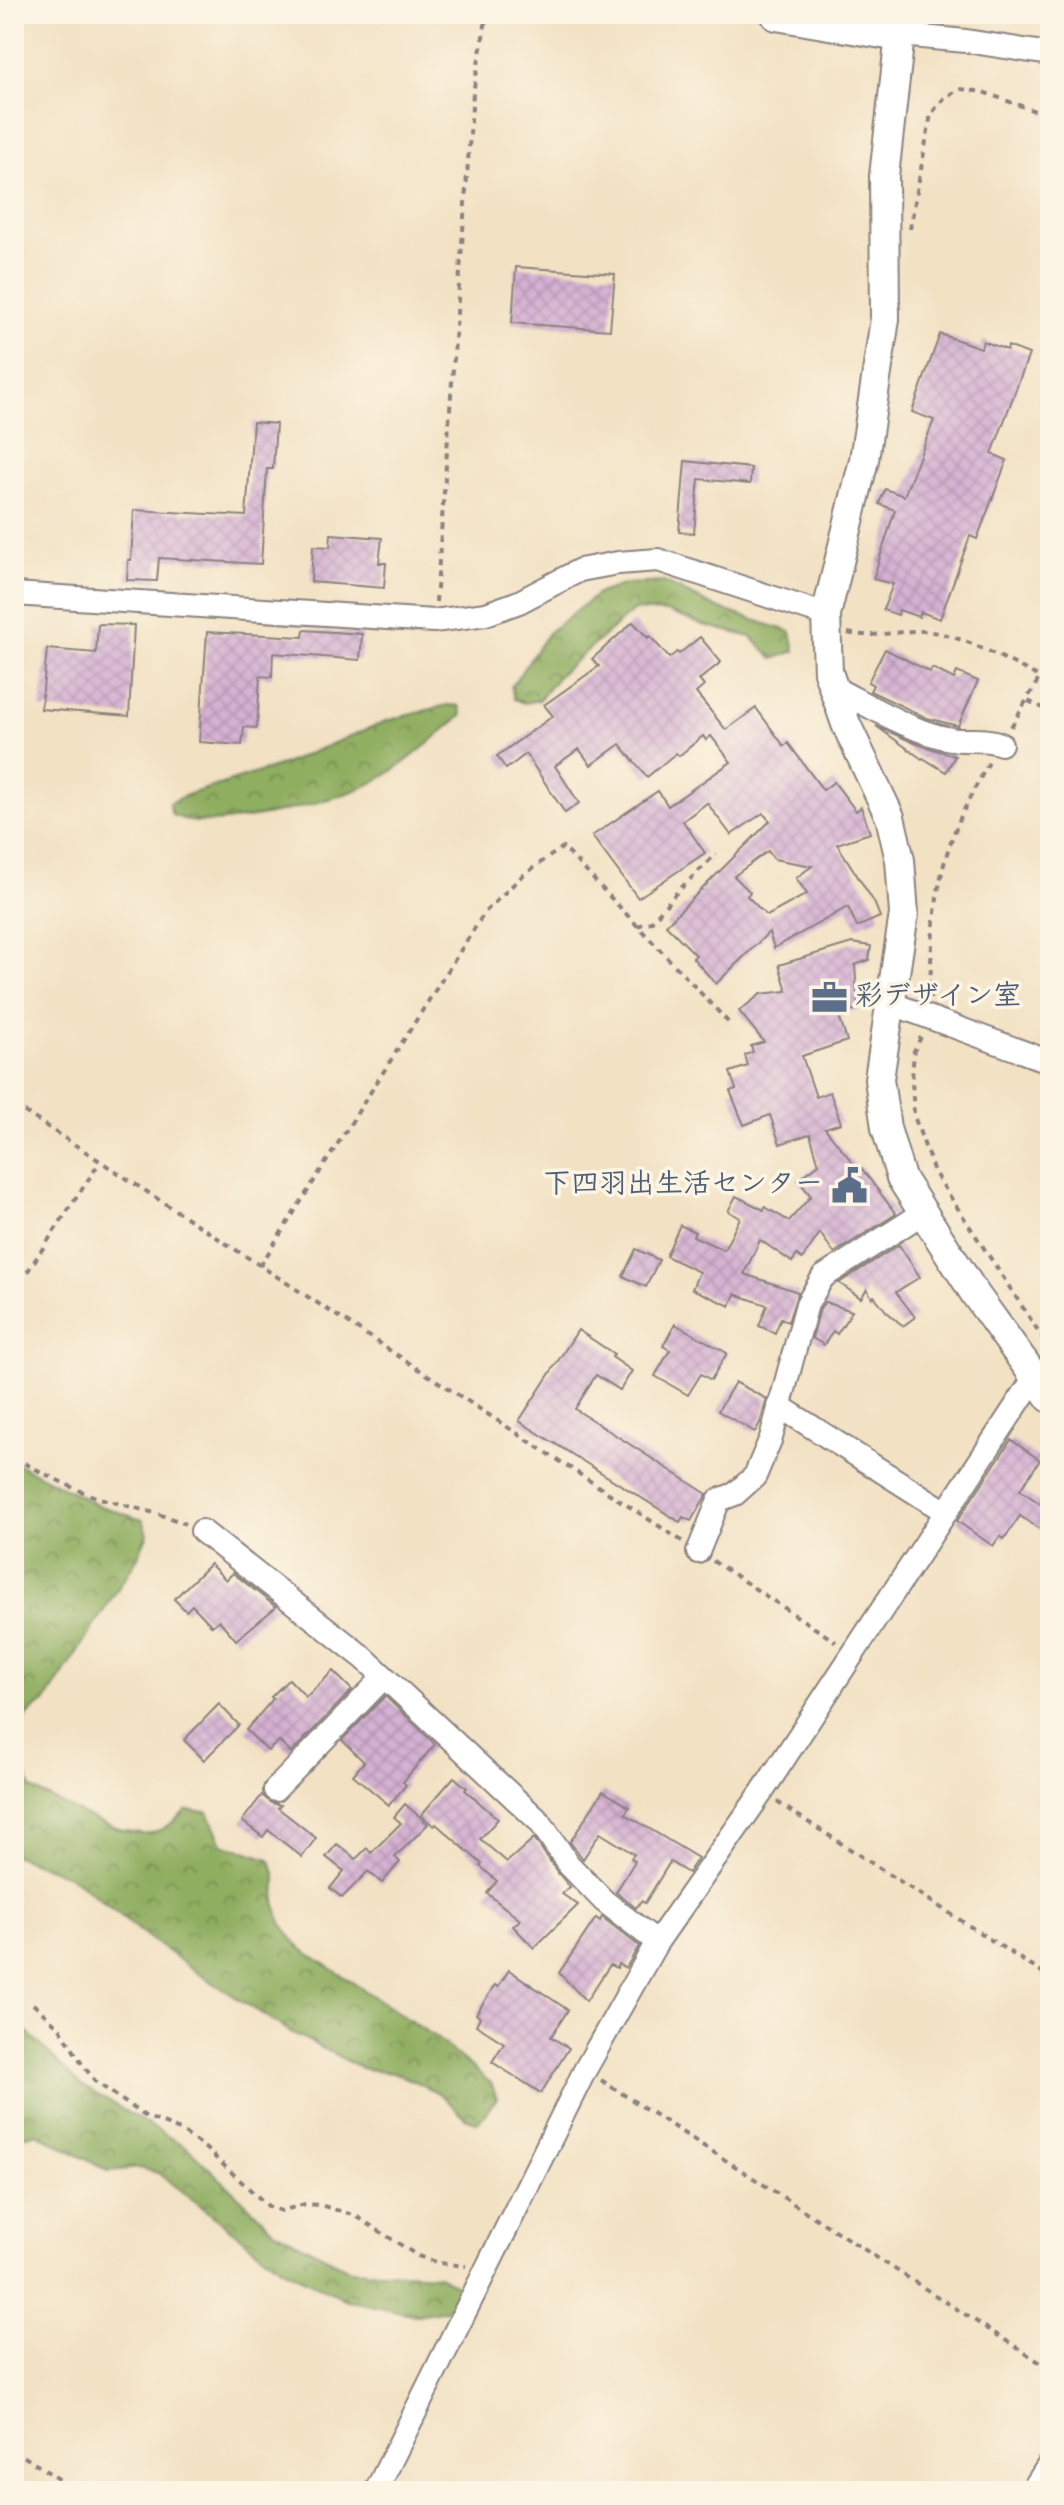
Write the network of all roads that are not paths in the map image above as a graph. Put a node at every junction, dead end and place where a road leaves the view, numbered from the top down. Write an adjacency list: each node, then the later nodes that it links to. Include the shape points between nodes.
1 (777, 14): 2 (main road)
2 (902, 24): 3 (street); 5 (street, via 884,176 885,319 864,460)
3 (1050, 54)
4 (14, 594): 5 (street, via 434,621 486,614 580,570 658,560)
5 (826, 622): 6 (street, via 828,672)
6 (834, 688): 7 (street, via 917,728 950,739 986,738); 8 (street, via 890,817 900,860 904,914)
7 (1001, 744)
8 (890, 1003): 9 (street); 10 (street, via 879,1079 886,1128 901,1178)
9 (1050, 1062)
10 (923, 1213): 11 (street); 12 (street, via 823,1277 807,1304)
11 (1042, 1387): 13 (street)
12 (779, 1406): 13 (street); 15 (street, via 755,1476 719,1500)
13 (946, 1512): 18 (street)
14 (202, 1531): 16 (street)
15 (698, 1552)
16 (384, 1677): 17 (street); 18 (street, via 540,1822 569,1865 604,1901)
17 (275, 1790)
18 (657, 1942): 20 (street, via 585,2070)
19 (1050, 2463): 21 (street)
20 (376, 2491)
21 (1032, 2491)

